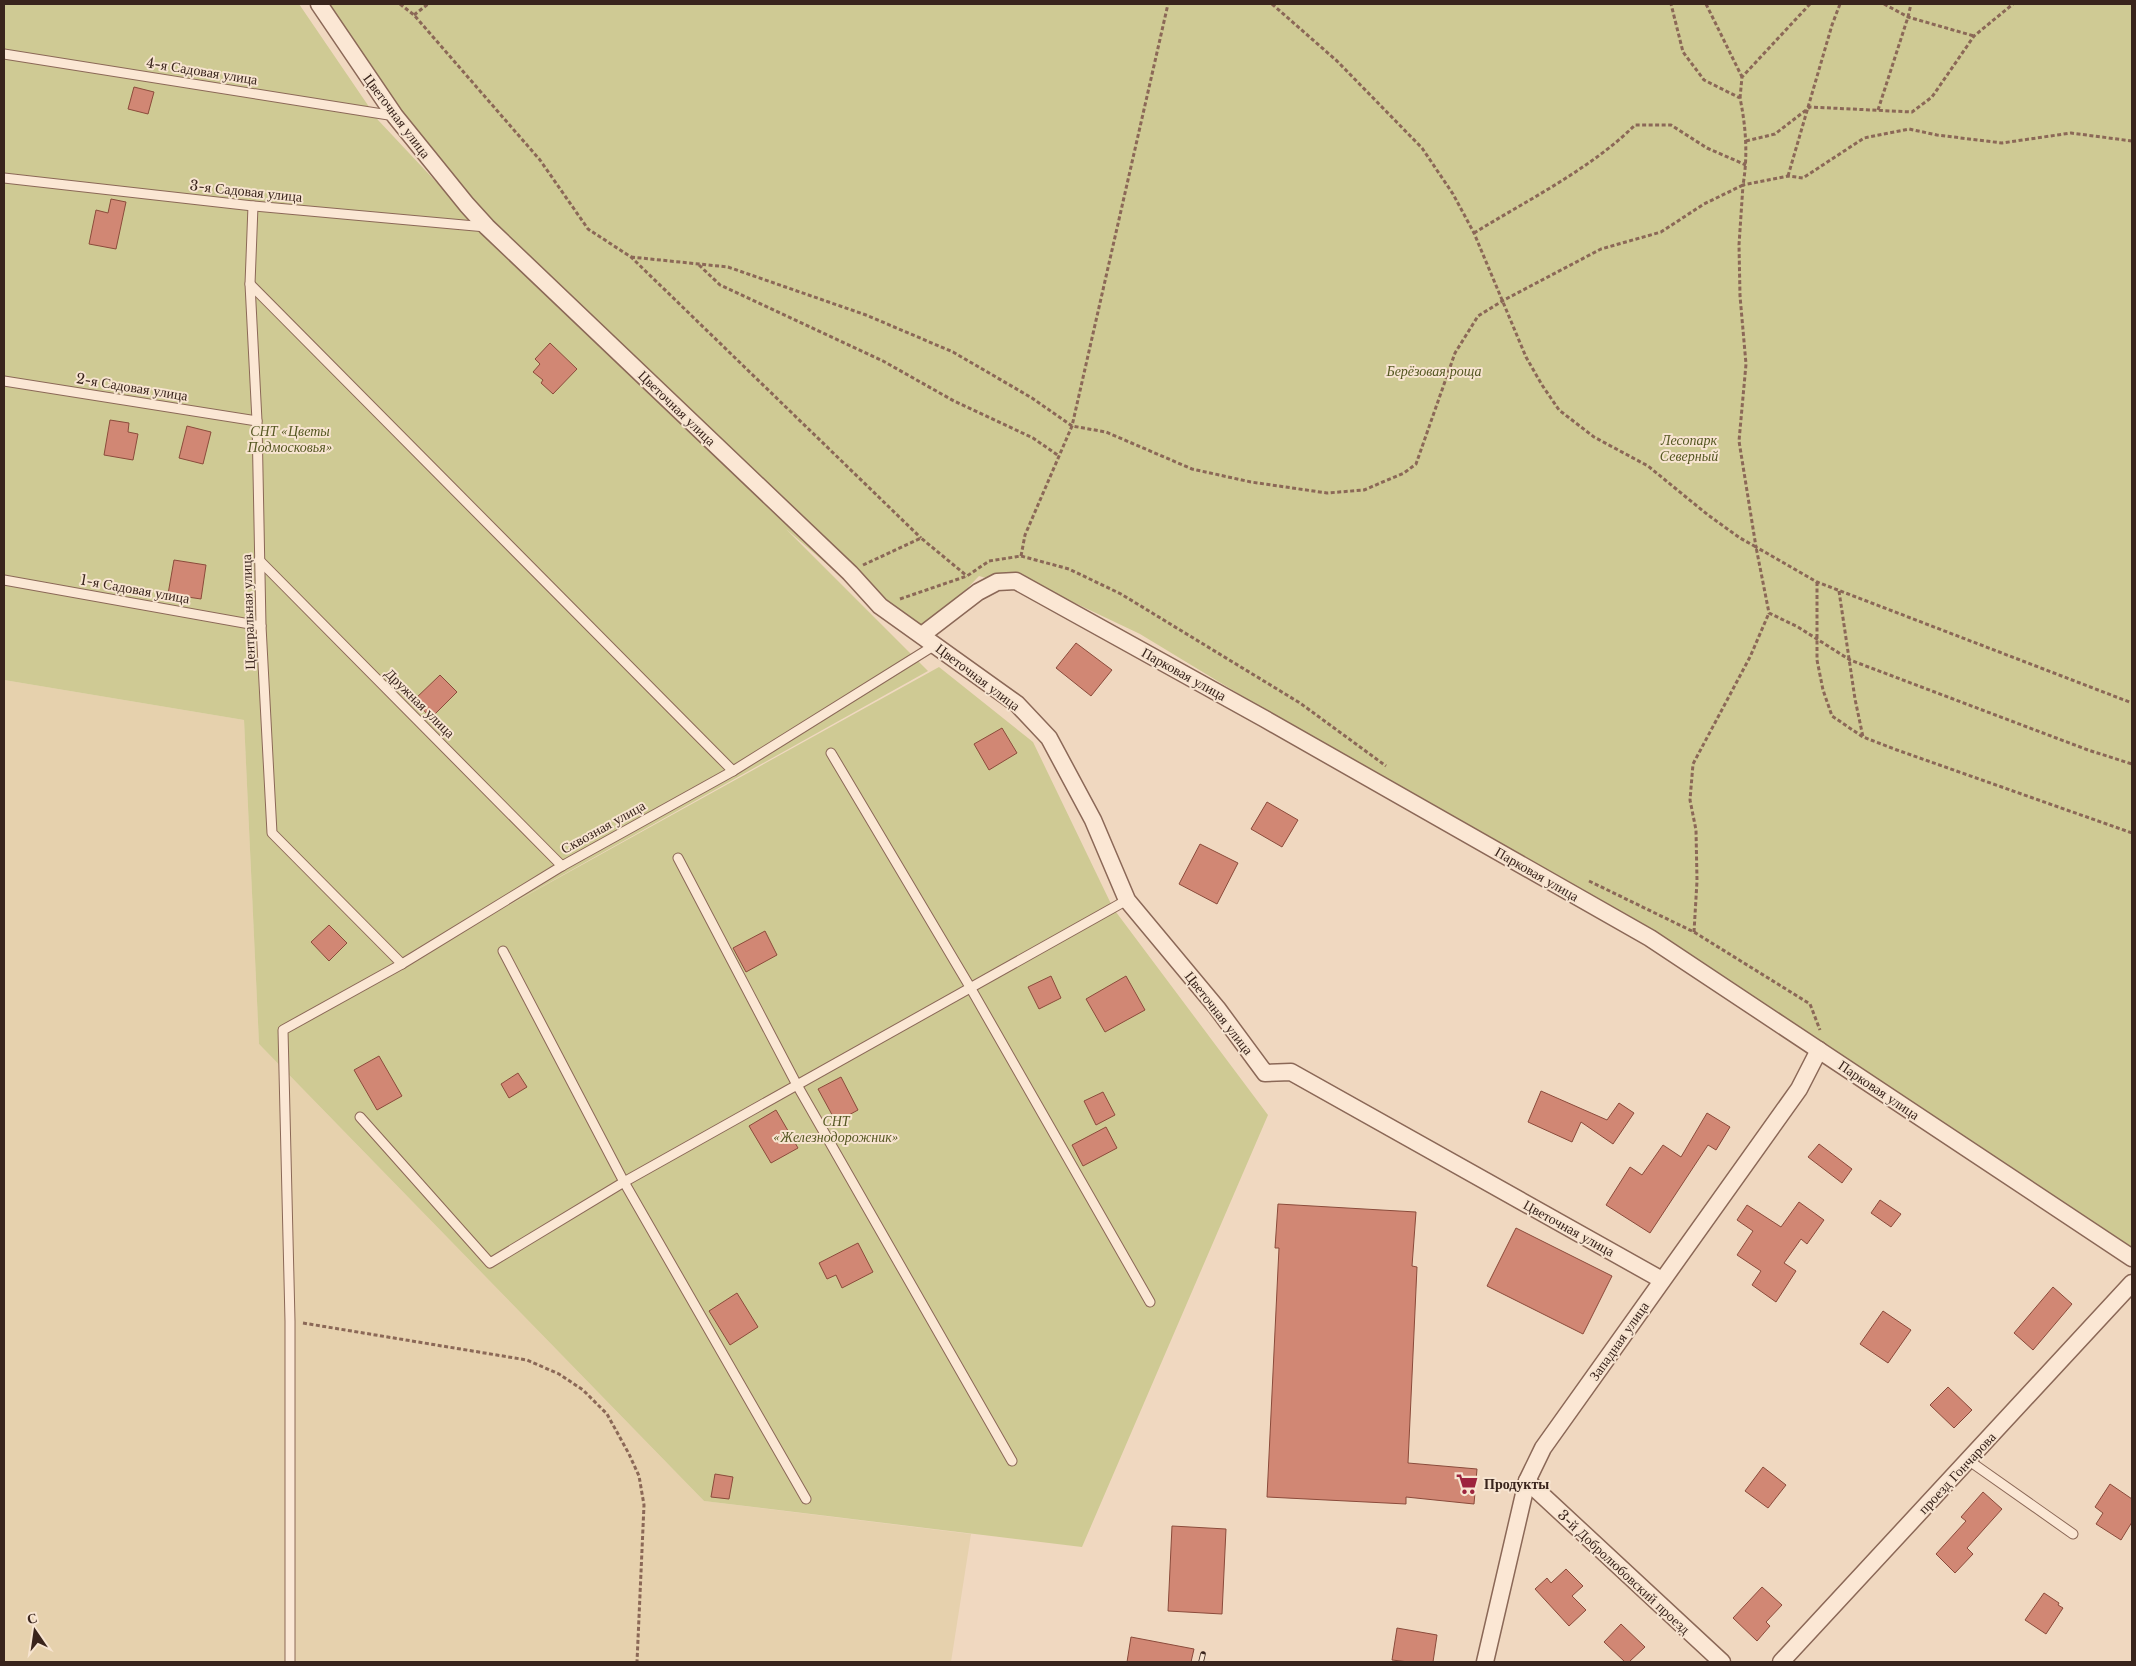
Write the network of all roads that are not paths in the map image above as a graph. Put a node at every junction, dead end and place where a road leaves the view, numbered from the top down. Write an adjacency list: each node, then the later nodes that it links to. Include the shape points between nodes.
1 (319, 4): 3 (street, Цветочная улица)
2 (4, 54): 3 (lane, 4-я Садовая улица)
3 (395, 116): 6 (street, Цветочная улица)
4 (4, 178): 5 (lane, 3-я Садовая улица)
5 (253, 206): 6 (lane, 3-я Садовая улица); 7 (lane, Центральная улица)
6 (487, 227): 13 (street, Цветочная улица, via 850,573 880,606)
7 (250, 284): 9 (lane, Центральная улица); 16 (lane)
8 (4, 381): 9 (lane, 2-я Садовая улица)
9 (256, 421): 10 (lane, Центральная улица)
10 (259, 560): 12 (lane, Центральная улица); 18 (lane, Дружная улица)
11 (4, 580): 12 (lane, 1-я Садовая улица)
12 (261, 626): 21 (lane, Центральная улица, via 272,833)
13 (922, 635): 14 (street, Цветочная улица); 23 (street, Парковая улица, via 978,592 997,582 1016,581 1650,938)
14 (935, 646): 16 (lane, Сквозная улица); 19 (street, Цветочная улица, via 1017,704 1049,738 1093,820)
15 (831, 753): 22 (lane)
16 (733, 771): 18 (lane, Сквозная улица)
17 (678, 858): 24 (lane)
18 (562, 866): 21 (lane, Сквозная улица)
19 (1127, 900): 22 (lane); 28 (street, Цветочная улица, via 1217,1008 1265,1073 1291,1072)
20 (503, 951): 26 (lane)
21 (402, 964): 36 (lane, Сквозная улица, via 283,1030 290,1321)
22 (970, 987): 24 (lane); 30 (lane)
23 (1819, 1050): 27 (street, Парковая улица); 28 (street, Западная улица, via 1799,1089)
24 (796, 1085): 26 (lane); 32 (lane)
25 (360, 1117): 26 (lane, via 490,1263)
26 (624, 1182): 34 (lane)
27 (2132, 1258)
28 (1662, 1280): 33 (street, Западная улица, via 1543,1448)
29 (2132, 1283): 31 (street, проезд Гончарова)
30 (1150, 1302)
31 (1968, 1460): 35 (lane); 39 (street, проезд Гончарова)
32 (1012, 1461)
33 (1527, 1481): 37 (street, Западная улица); 38 (street, 3-й Добролюбовский проезд)
34 (806, 1499)
35 (2073, 1534)
36 (290, 1662)
37 (1485, 1662)
38 (1722, 1662)
39 (1781, 1662)

